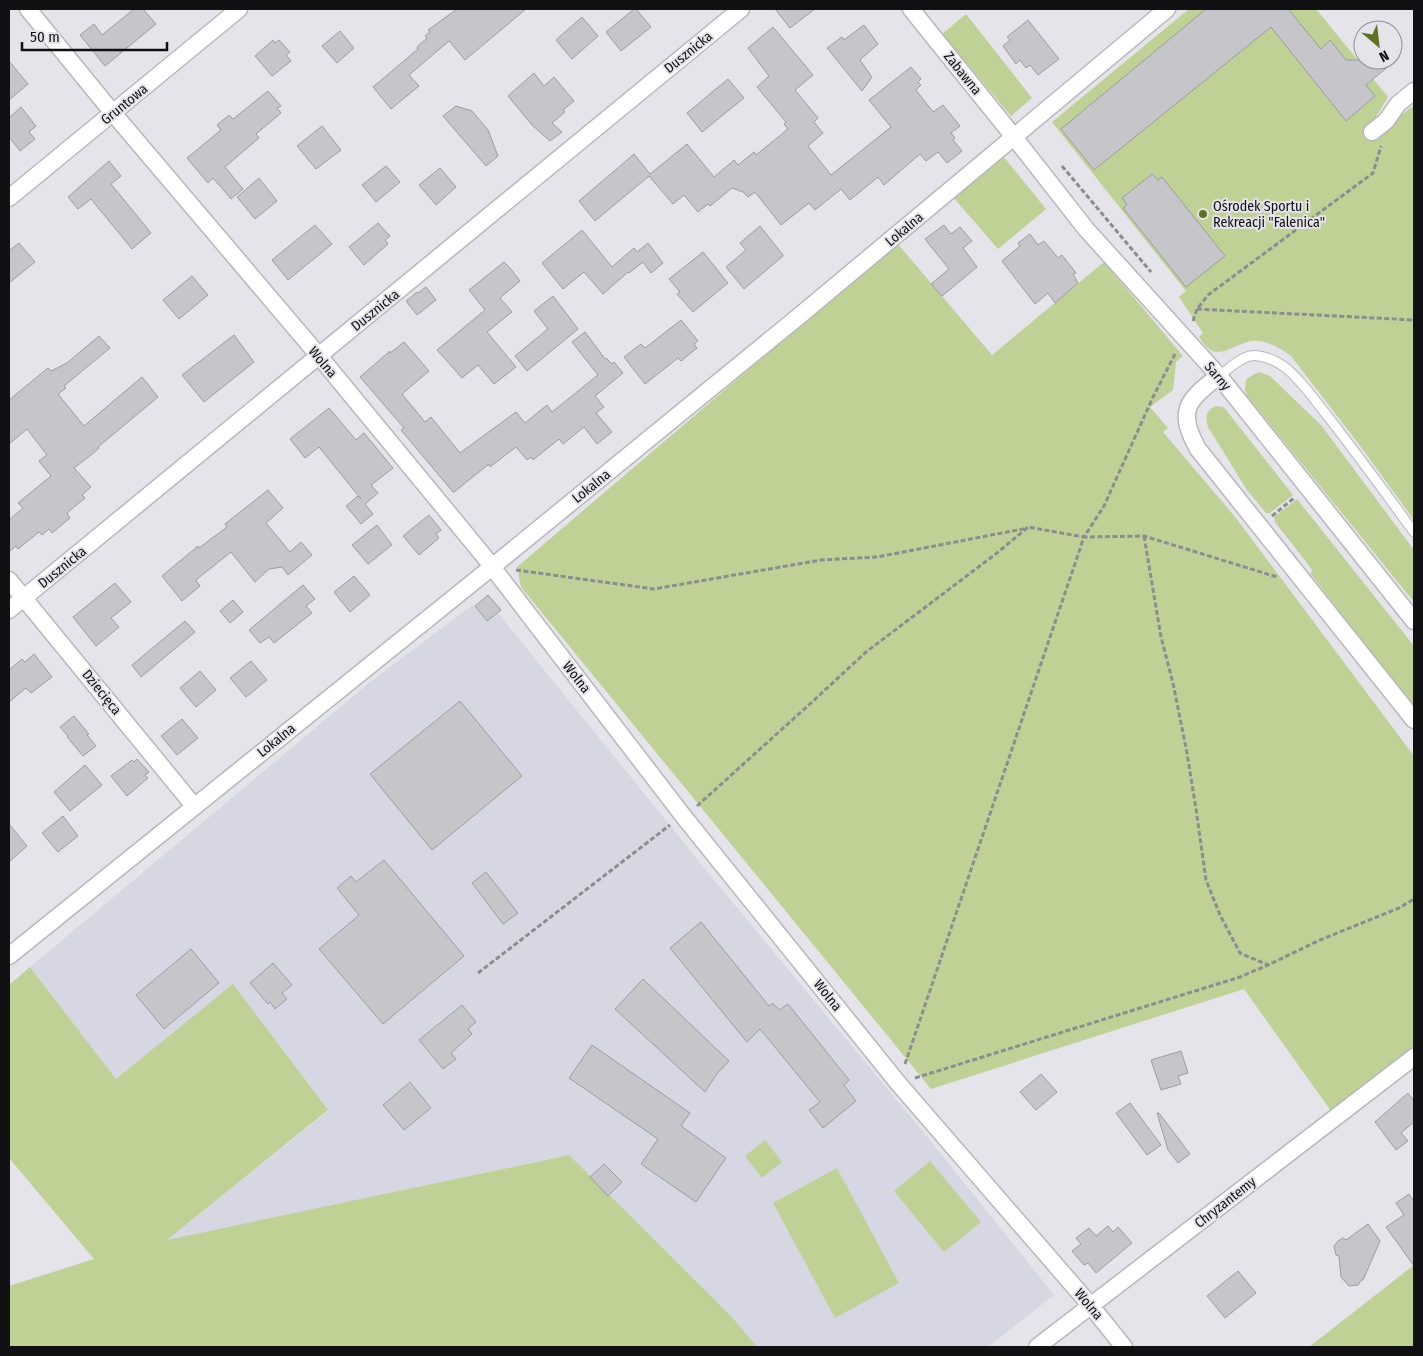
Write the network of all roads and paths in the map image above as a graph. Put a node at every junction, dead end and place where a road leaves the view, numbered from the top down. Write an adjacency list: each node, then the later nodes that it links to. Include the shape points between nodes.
1 (28, 9): 7 (street, Wolna)
2 (238, 9): 7 (street, Gruntowa)
3 (741, 9): 18 (street, Dusznicka)
4 (911, 9): 10 (street, Zabawna)
5 (1167, 9): 10 (street, Lokalna)
6 (1414, 91): 8 (street, via 1398,104)
7 (113, 113): 12 (street, Gruntowa); 18 (street, Wolna)
8 (1386, 121): 9 (street); 14 (path, via 1373,173 1208,294)
9 (1372, 132)
10 (1014, 136): 19 (street, Sarny, via 1086,229); 26 (street, Lokalna)
11 (1060, 164): 13 (path)
12 (9, 198)
13 (1156, 278)
14 (1197, 309): 15 (path, via 1192,324); 16 (path)
15 (1188, 316)
16 (1414, 320)
17 (1178, 347): 25 (path, via 1104,506)
18 (319, 356): 26 (street, Wolna); 29 (street, Dusznicka)
19 (1219, 376): 23 (lane, via 1249,356 1258,355 1286,368 1335,426); 27 (street, via 1189,404 1186,419 1190,434 1198,449); 31 (street, Sarny)
20 (1298, 494): 21 (path)
21 (1267, 520)
22 (1028, 527): 25 (path); 26 (path, via 877,557 821,560 654,589); 34 (path, via 866,652)
23 (1414, 532)
24 (1144, 536): 25 (path); 27 (path, via 1290,581); 37 (path, via 1161,637 1186,753 1206,880 1240,953)
25 (1084, 537): 40 (path)
26 (492, 567): 33 (street, Lokalna); 34 (street, Wolna)
27 (1298, 574): 32 (street)
28 (9, 580): 29 (street, Dziecięca)
29 (24, 598): 30 (street, Dusznicka); 33 (street, Dziecięca)
30 (9, 610)
31 (1414, 621)
32 (1414, 720)
33 (194, 806): 36 (street, Lokalna)
34 (684, 817): 38 (path, via 670,824); 40 (street, Wolna)
35 (1414, 900): 37 (path)
36 (9, 956)
37 (1268, 966): 40 (path)
38 (478, 973)
39 (1414, 1056): 41 (street, Chryzantemy)
40 (898, 1083): 41 (street, Wolna)
41 (1091, 1306): 42 (street, Chryzantemy); 43 (street, Wolna)
42 (1037, 1347)
43 (1124, 1347)

